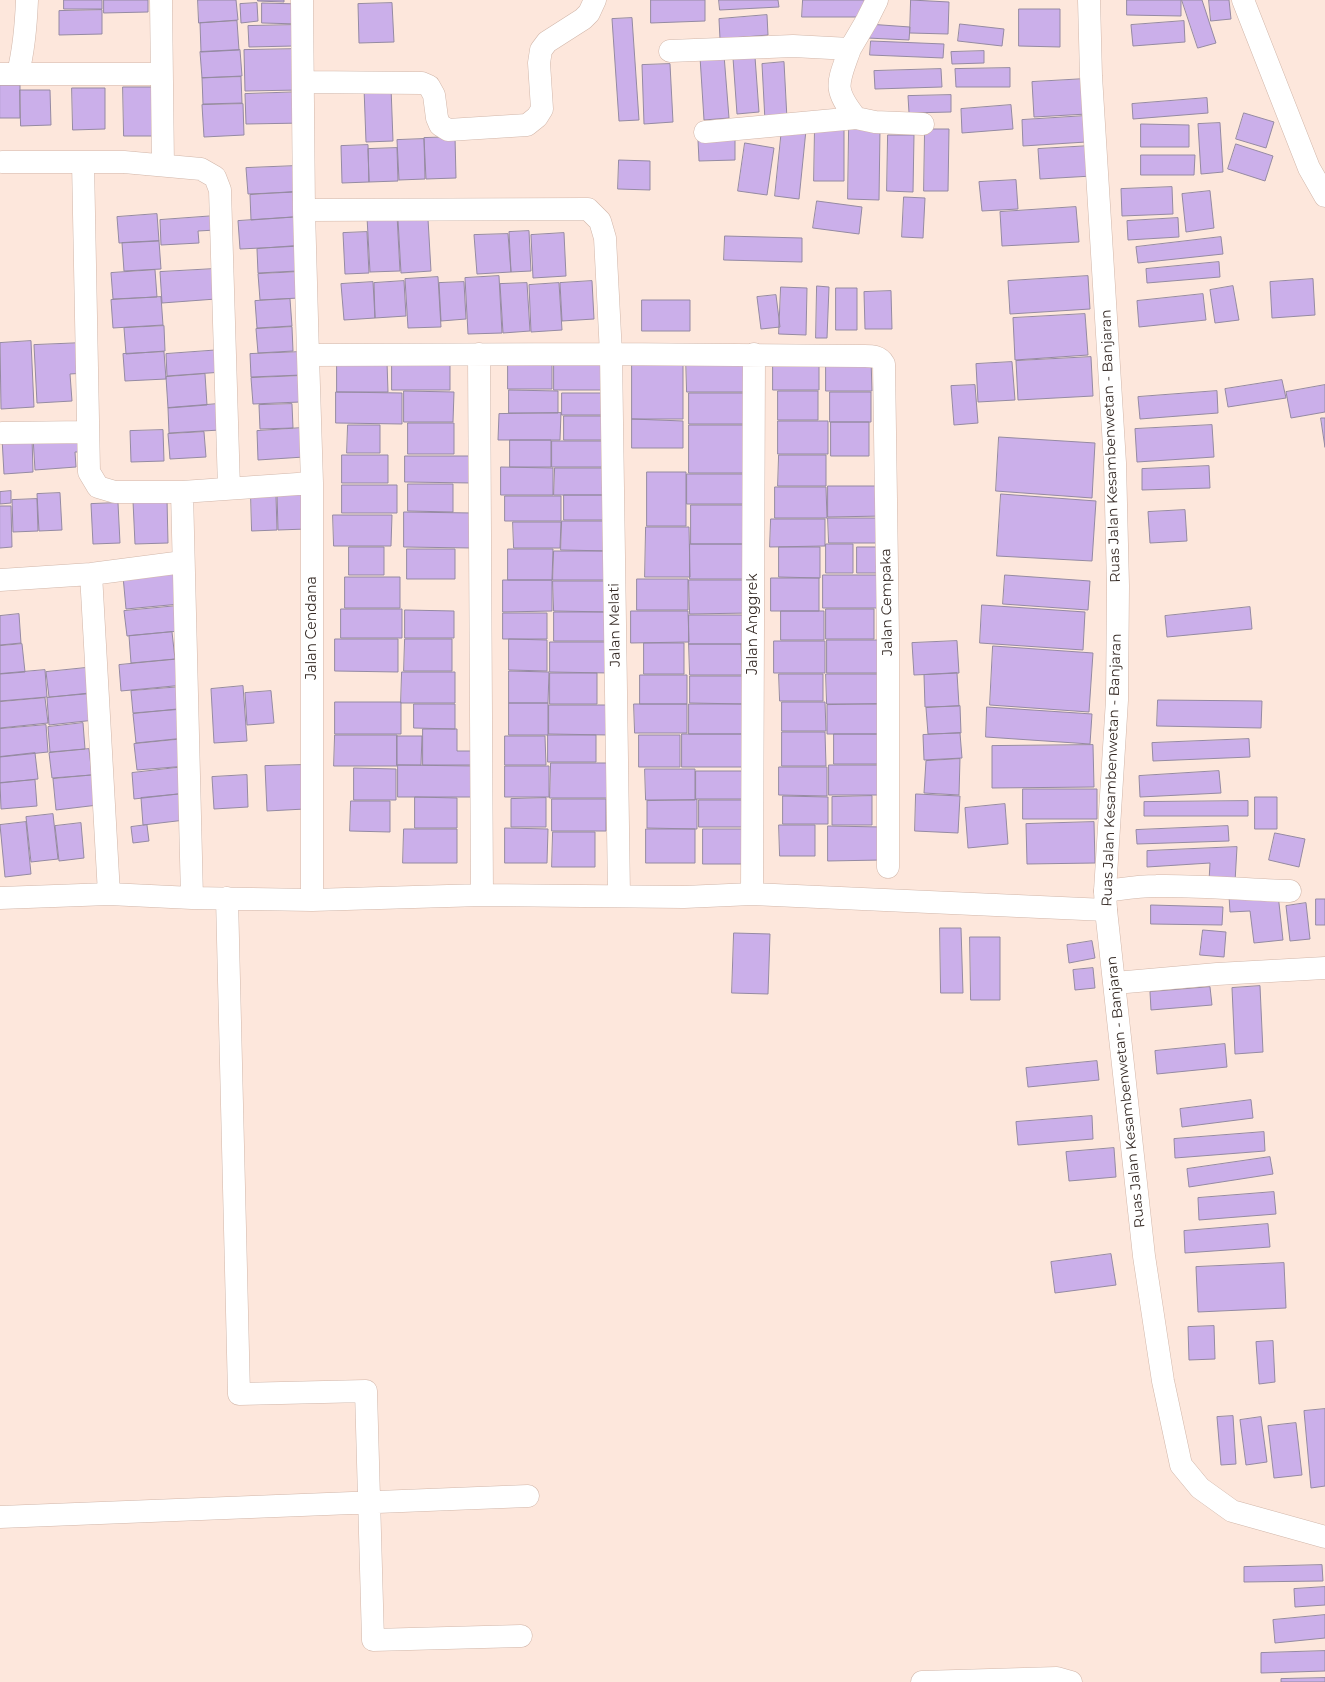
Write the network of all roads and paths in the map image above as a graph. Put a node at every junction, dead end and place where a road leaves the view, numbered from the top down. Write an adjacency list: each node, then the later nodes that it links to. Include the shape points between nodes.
1 (26, 0): 10 (street, via 23,52)
2 (160, 0): 11 (street)
3 (302, 0): 12 (street, Jalan Cendana)
4 (595, 0): 12 (street, via 583,19 547,42 541,50 539,63 542,110 538,117 527,125 448,130 440,125 437,118 434,95 429,86 422,83)
5 (876, 0): 8 (street)
6 (1089, 0): 43 (street, Ruas Jalan Kesambenwetan - Banjaran, via 1115,463 1118,578 1117,700)
7 (1243, 0): 19 (street, via 1309,168)
8 (850, 49): 9 (street, via 793,46); 13 (street, via 840,79 840,91 843,102)
9 (670, 51)
10 (9, 74): 11 (street)
11 (160, 74): 18 (street)
12 (304, 82): 20 (street, Jalan Cendana)
13 (856, 118): 14 (street, via 875,122); 15 (street)
14 (923, 124)
15 (705, 132)
16 (2, 162): 17 (street)
17 (83, 162): 18 (street); 25 (street)
18 (163, 165): 28 (street, via 201,169 215,177 220,190)
19 (1325, 196)
20 (304, 210): 22 (street, Jalan Melati, via 588,209 600,221 605,238); 24 (street, Jalan Cendana)
21 (480, 354): 22 (street, Jalan Cempaka); 24 (street, Jalan Cempaka); 37 (street)
22 (611, 354): 23 (street, Jalan Cempaka); 38 (street, Jalan Melati)
23 (754, 354): 33 (street, Jalan Cempaka, via 876,357 884,364); 36 (street, Jalan Anggrek)
24 (308, 355): 27 (street, Jalan Cendana)
25 (88, 432): 26 (street); 29 (street, via 89,472 98,487 115,492)
26 (2, 434)
27 (312, 483): 28 (street); 42 (street, Jalan Cendana)
28 (229, 488): 29 (street)
29 (182, 492): 30 (street)
30 (183, 562): 31 (street); 40 (street)
31 (91, 574): 32 (street); 35 (street)
32 (0, 580)
33 (888, 867)
34 (1290, 891): 43 (street, via 1154,886)
35 (109, 894): 39 (street); 40 (street)
36 (752, 894): 38 (street, via 684,897); 43 (street)
37 (482, 895): 38 (street); 42 (street)
38 (619, 895)
39 (0, 898)
40 (192, 898): 41 (street)
41 (227, 898): 42 (street); 47 (street, via 239,1394 366,1391)
42 (312, 900)
43 (1105, 901): 45 (street, Ruas Jalan Kesambenwetan - Banjaran)
44 (1325, 968): 45 (street)
45 (1115, 983): 49 (street, Ruas Jalan Kesambenwetan - Banjaran, via 1144,1256 1163,1381 1181,1465 1200,1488 1232,1511)
46 (528, 1496): 47 (street)
47 (369, 1503): 48 (street); 50 (street, via 373,1640)
48 (0, 1517)
49 (1325, 1537)
50 (521, 1636)
51 (922, 1682): 52 (street, via 1057,1678)
52 (1071, 1682)

